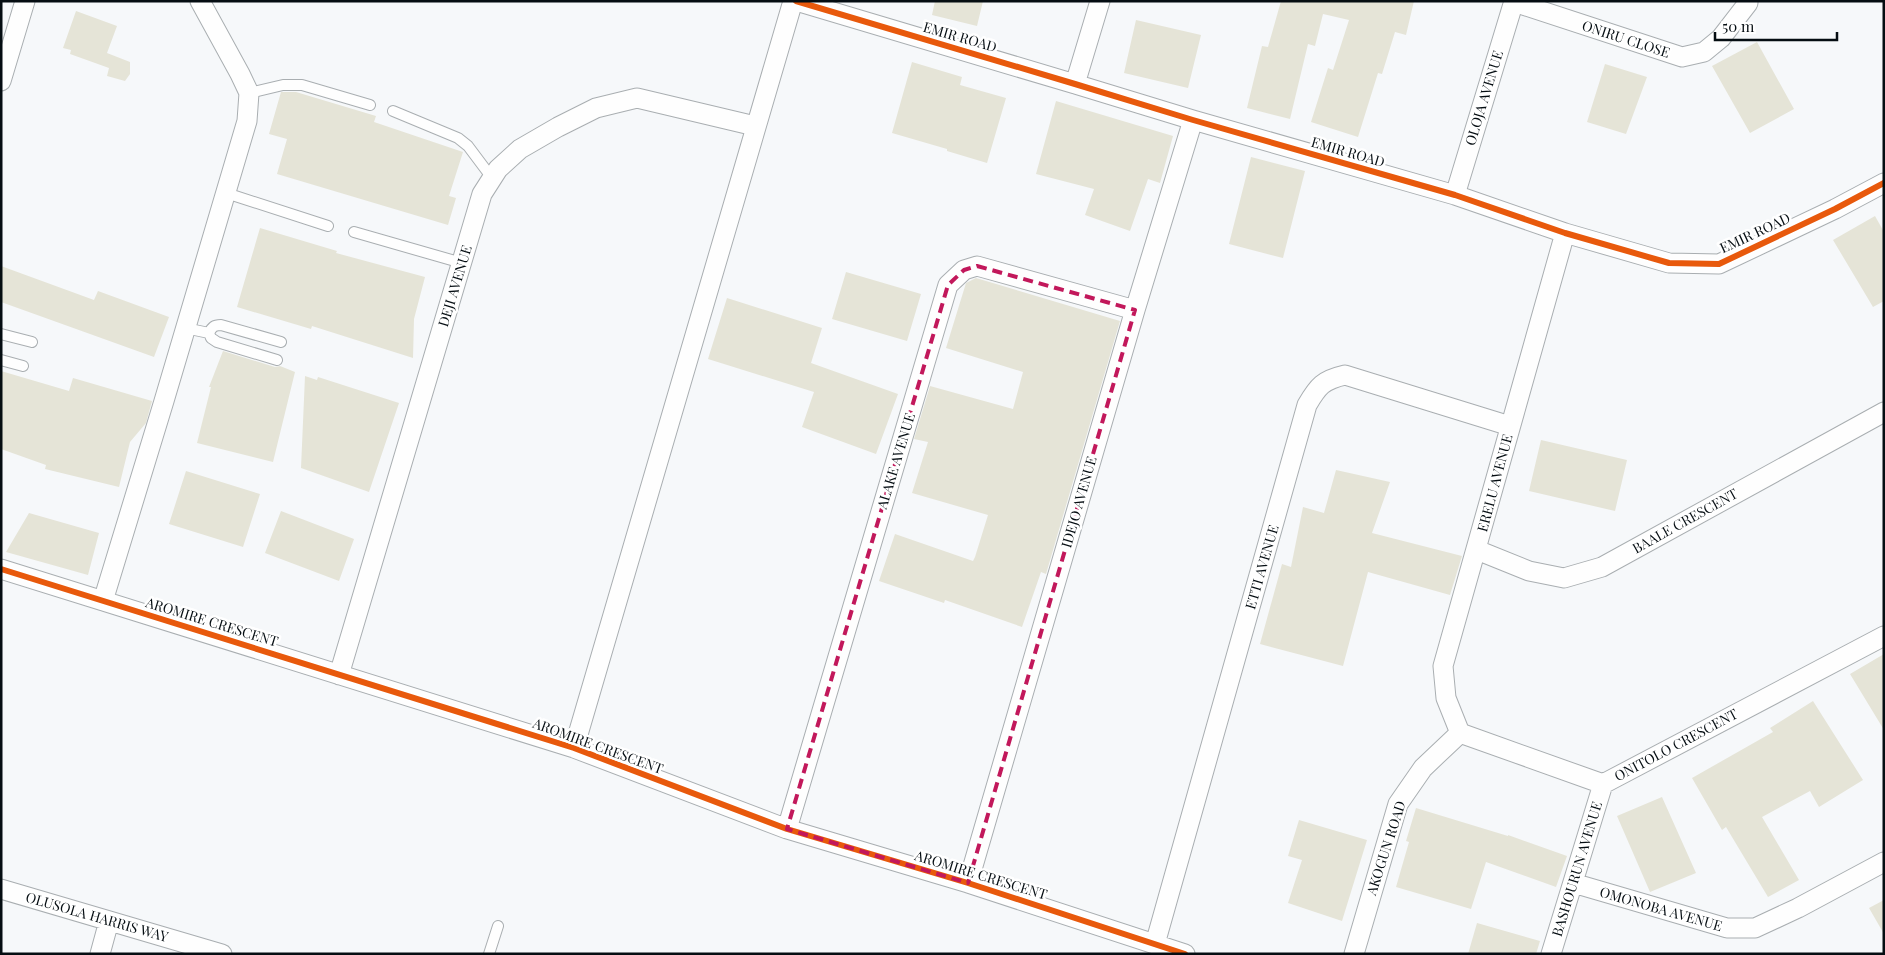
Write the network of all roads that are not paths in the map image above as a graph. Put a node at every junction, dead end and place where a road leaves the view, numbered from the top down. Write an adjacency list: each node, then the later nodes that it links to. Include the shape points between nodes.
1 (25, 1): 7 (street)
2 (200, 1): 10 (street)
3 (794, 1): 9 (street, EMIR ROAD); 14 (street)
4 (1100, 1): 9 (street)
5 (1514, 2): 6 (street, ONIRU CLOSE, via 1682,57 1704,52 1721,38); 18 (street, OLOJA AVENUE)
6 (1748, 3)
7 (7, 40): 8 (street)
8 (1, 80)
9 (1076, 84): 13 (street, EMIR ROAD)
10 (249, 93): 11 (lane, via 283,85 302,85); 17 (street, via 247,121)
11 (370, 105)
12 (393, 111): 15 (lane, via 458,138)
13 (1193, 120): 18 (street, EMIR ROAD); 23 (street, IDEJO AVENUE)
14 (755, 126): 15 (street, DEJI AVENUE, via 637,98 596,108 558,127 520,149 498,168); 40 (street)
15 (492, 178): 22 (street, DEJI AVENUE, via 482,194)
16 (1884, 184): 21 (street, EMIR ROAD, via 1719,264 1669,263)
17 (226, 193): 19 (lane); 24 (street)
18 (1455, 195): 21 (street, EMIR ROAD)
19 (328, 226)
20 (354, 232): 22 (lane)
21 (1564, 234): 33 (street, ERELU AVENUE)
22 (462, 264): 38 (street, DEJI AVENUE)
23 (1135, 310): 42 (street, ALAKE AVENUE, via 977,266 964,270 948,285); 44 (street, IDEJO AVENUE)
24 (185, 328): 26 (lane); 36 (street)
25 (1, 334): 27 (lane)
26 (209, 334): 28 (lane, via 212,328 221,325); 30 (lane, via 217,342)
27 (32, 342)
28 (281, 342)
29 (1, 360): 31 (lane)
30 (277, 360)
31 (23, 366)
32 (1884, 412): 34 (street, BAALE CRESCENT, via 1602,567 1564,578 1529,571)
33 (1510, 426): 34 (street, ERELU AVENUE); 49 (street, ETTI AVENUE, via 1345,375 1319,386 1307,405)
34 (1477, 550): 39 (street, ERELU AVENUE, via 1444,666 1446,698)
35 (1, 569): 36 (street, AROMIRE CRESCENT)
36 (102, 601): 38 (street, AROMIRE CRESCENT)
37 (1884, 636): 41 (street, ONITOLO CRESCENT)
38 (339, 675): 40 (street, AROMIRE CRESCENT)
39 (1460, 733): 41 (street, ONITOLO CRESCENT); 54 (street, AKOGUN ROAD, via 1423,768 1398,804)
40 (574, 748): 42 (street, AROMIRE CRESCENT)
41 (1603, 784): 45 (street, BASHOURUN AVENUE)
42 (787, 829): 44 (street, AROMIRE CRESCENT)
43 (1884, 862): 45 (street, OMONOBA AVENUE, via 1755,928 1727,928)
44 (968, 883): 49 (street, AROMIRE CRESCENT)
45 (1573, 883): 55 (street, BASHOURUN AVENUE)
46 (1, 889): 47 (street, OLUSOLA HARRIS WAY)
47 (109, 921): 50 (street); 51 (street, OLUSOLA HARRIS WAY)
48 (498, 926): 52 (lane)
49 (1155, 944): 53 (street, AROMIRE CRESCENT)
50 (100, 954)
51 (222, 954)
52 (489, 954)
53 (1185, 954)
54 (1354, 954)
55 (1552, 954)

